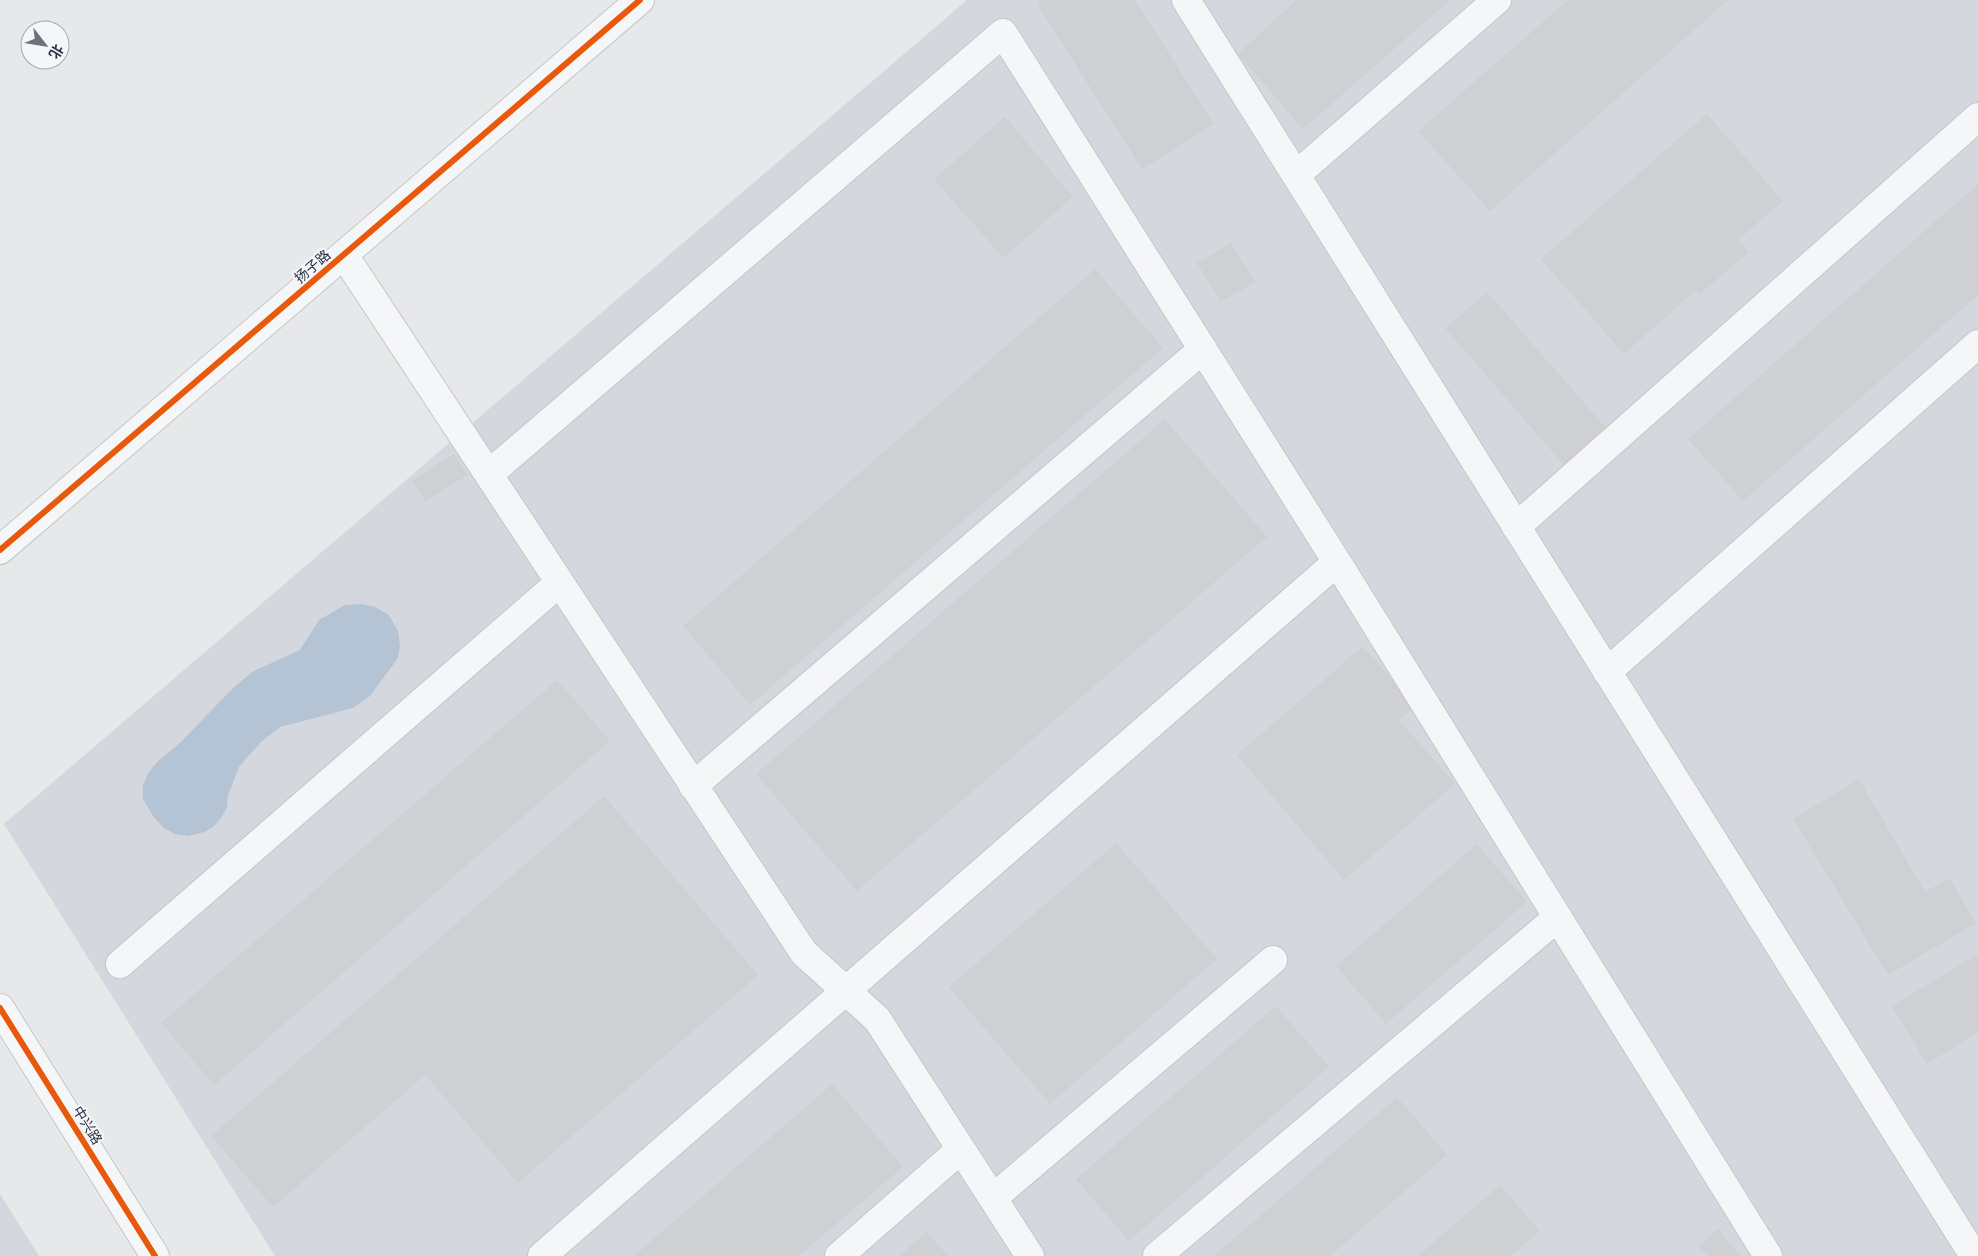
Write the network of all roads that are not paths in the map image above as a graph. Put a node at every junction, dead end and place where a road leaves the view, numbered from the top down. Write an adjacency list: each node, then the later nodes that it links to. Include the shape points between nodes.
1 (640, 0): 6 (street, 扬子路)
2 (1186, 0): 5 (street)
3 (1497, 0): 5 (street)
4 (1978, 117): 10 (street)
5 (1296, 175): 10 (street)
6 (344, 254): 9 (street); 11 (street, 扬子路)
7 (1978, 344): 14 (street)
8 (1203, 350): 9 (street, via 1003,33); 12 (street); 15 (street)
9 (489, 474): 13 (street)
10 (1516, 527): 14 (street)
11 (0, 550)
12 (1337, 562): 16 (street); 19 (street)
13 (559, 583): 15 (street); 18 (street)
14 (1608, 672): 29 (street)
15 (694, 786): 19 (street, via 804,953)
16 (1558, 917): 27 (street); 28 (street)
17 (1273, 960): 22 (street)
18 (120, 964)
19 (845, 990): 21 (street, via 877,1020); 24 (street)
20 (0, 1008): 23 (street, 中兴路)
21 (961, 1149): 22 (street); 25 (street)
22 (993, 1198): 26 (street)
23 (156, 1256)
24 (542, 1256)
25 (839, 1256)
26 (1030, 1256)
27 (1157, 1256)
28 (1768, 1256)
29 (1974, 1256)

